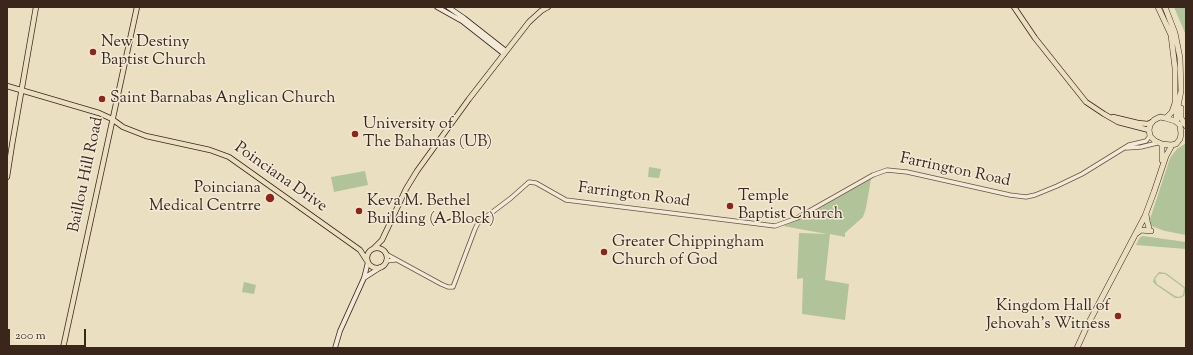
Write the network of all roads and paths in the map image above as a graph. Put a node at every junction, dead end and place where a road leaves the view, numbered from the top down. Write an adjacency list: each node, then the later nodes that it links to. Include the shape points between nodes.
1 (36, 7): 11 (main road)
2 (136, 7): 15 (main road, Baillou Hill Road)
3 (448, 7): 9 (main road)
4 (548, 7): 9 (main road, via 521,29)
5 (1014, 7): 13 (main road, via 1034,38 1086,102)
6 (1158, 7): 14 (highway, via 1170,35 1175,68 1175,103 1172,112)
7 (1165, 7): 12 (highway, via 1178,42)
8 (440, 8): 9 (main road)
9 (504, 52): 29 (main road, via 417,171)
10 (7, 86): 11 (main road, Poinciana Drive)
11 (21, 90): 15 (main road, Poinciana Drive, via 85,108); 26 (main road)
12 (1181, 91): 17 (highway); 18 (highway, via 1180,118)
13 (1107, 116): 16 (main road, via 1138,123); 19 (main road)
14 (1166, 118): 16 (highway, via 1158,118); 17 (highway)
15 (112, 119): 32 (main road, Poinciana Drive, via 123,127 146,136 210,150 229,157); 40 (main road, Baillou Hill Road)
16 (1152, 122): 19 (highway)
17 (1177, 122): 18 (highway)
18 (1184, 128): 21 (highway)
19 (1150, 133): 22 (highway, via 1153,140); 24 (street, Farrington Road, via 1146,141)
20 (1186, 137): 21 (highway)
21 (1180, 139): 23 (highway)
22 (1159, 143): 23 (highway); 24 (street, Farrington Road); 25 (highway, via 1163,150)
23 (1172, 145): 25 (highway)
24 (1126, 148): 35 (street, Farrington Road, via 1082,174 1040,194 1026,197 887,170 873,175 802,216 775,226 566,200 536,183 529,182 478,223 453,287 441,284)
25 (1162, 165): 27 (highway)
26 (7, 177)
27 (1146, 213): 28 (highway); 28 (highway, via 1150,229 1142,230)
28 (1135, 235): 42 (highway)
29 (382, 240): 30 (main road); 31 (main road)
30 (374, 248): 31 (main road); 33 (main road)
31 (382, 249): 34 (main road)
32 (360, 250): 33 (main road); 37 (main road)
33 (369, 252): 37 (main road)
34 (386, 254): 35 (street); 36 (main road)
35 (395, 260): 36 (street)
36 (386, 261): 38 (main road)
37 (367, 262): 38 (main road, via 374,268); 39 (main road)
38 (381, 267): 39 (main road)
39 (364, 278): 41 (main road)
40 (62, 348)
41 (335, 348)
42 (1077, 348)

